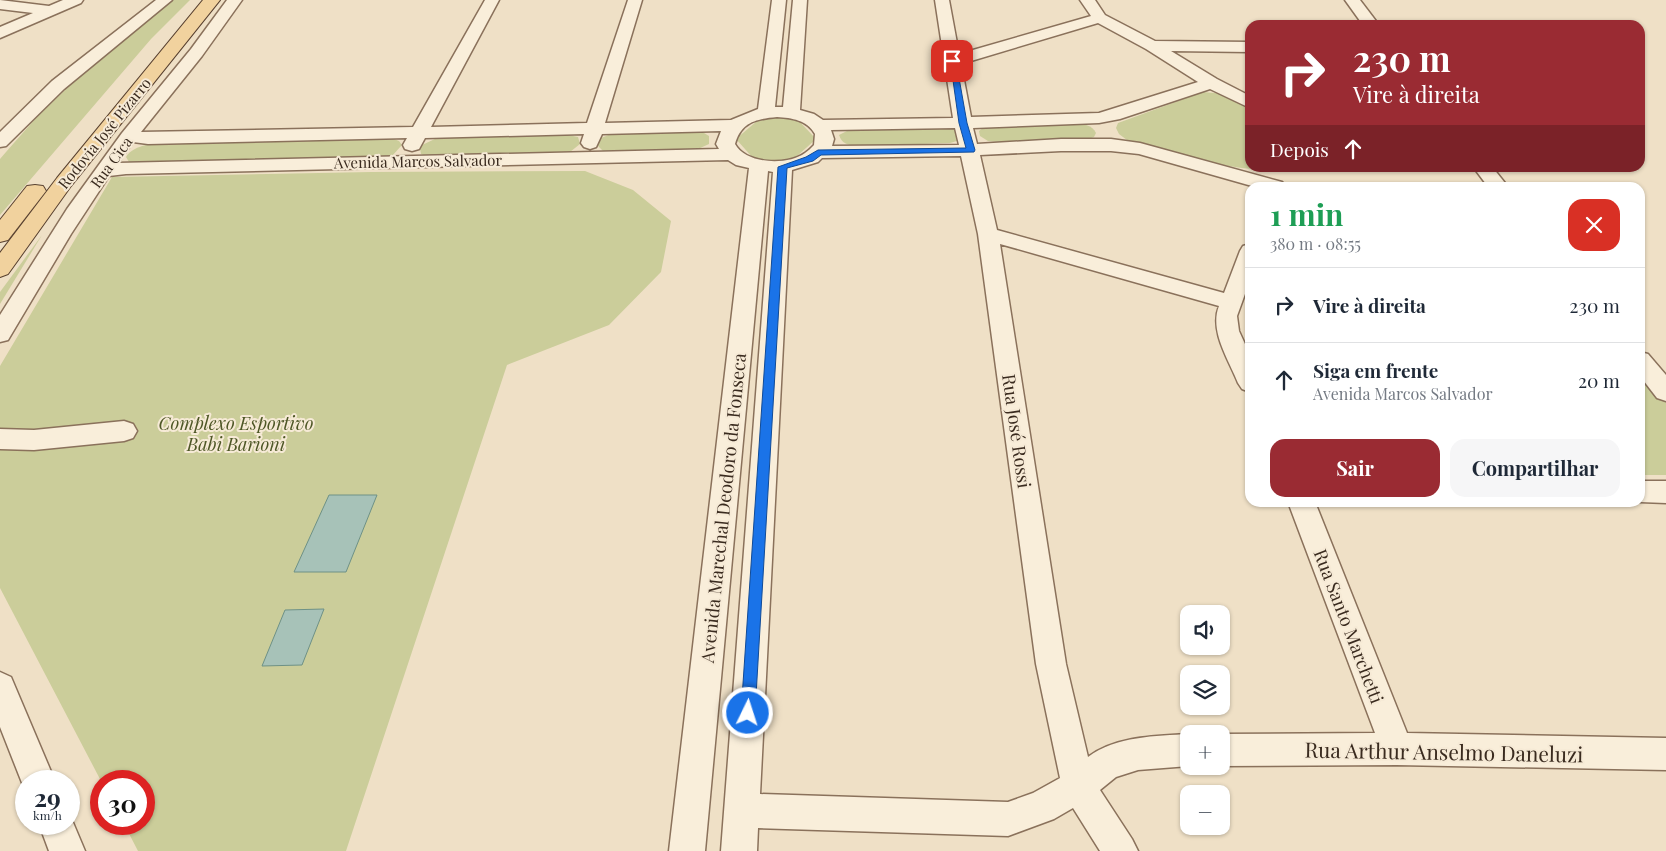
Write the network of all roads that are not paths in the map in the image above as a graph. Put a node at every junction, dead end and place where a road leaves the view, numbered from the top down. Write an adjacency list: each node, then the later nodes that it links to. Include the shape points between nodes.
1 (76, 0): 14 (street)
2 (165, 0): 32 (street, via 58,85)
3 (196, 0): 45 (main road, Rodovia José Pizarro)
4 (212, 0): 47 (main road, Rodovia José Pizarro, via 64,182)
5 (235, 0): 31 (street, Rua Cica)
6 (492, 0): 30 (street)
7 (635, 0): 29 (street)
8 (779, 0): 23 (street)
9 (800, 0): 24 (street)
10 (942, 0): 20 (street, Rua José Rossi)
11 (1087, 0): 15 (street)
12 (1352, 0): 16 (street)
13 (0, 4): 14 (street)
14 (51, 11): 17 (street)
15 (1100, 18): 18 (street); 20 (street)
16 (1368, 20)
17 (0, 33)
18 (1152, 46): 19 (street); 21 (street)
19 (1245, 47)
20 (952, 61): 26 (street, Rua José Rossi)
21 (1211, 83): 22 (street); 25 (street)
22 (1245, 100)
23 (766, 113): 24 (street); 27 (street)
24 (791, 113): 28 (street)
25 (1099, 118): 26 (street); 33 (street)
26 (963, 123): 28 (street); 34 (street, Rua José Rossi)
27 (735, 125): 29 (street, Avenida Marcos Salvador); 36 (street, via 726,143)
28 (818, 125): 35 (street, via 825,138 824,146)
29 (594, 128): 30 (street, Avenida Marcos Salvador); 37 (street)
30 (419, 132): 31 (street, Avenida Marcos Salvador, via 148,139); 38 (street)
31 (129, 136): 40 (street, Rua Cica)
32 (0, 142)
33 (1112, 145): 34 (street); 42 (street, via 1140,149)
34 (971, 150): 35 (street); 44 (street, Rua José Rossi)
35 (818, 152): 39 (street, via 797,164)
36 (732, 154): 37 (street, Avenida Marcos Salvador); 39 (street, via 744,162)
37 (586, 157): 38 (street, Avenida Marcos Salvador)
38 (402, 162): 40 (street, Avenida Marcos Salvador)
39 (771, 166): 65 (street, Avenida Marechal Deodoro da Fonseca); 68 (street, Avenida Marechal Deodoro da Fonseca)
40 (103, 171): 49 (street, Rua Cica)
41 (1486, 172): 43 (street)
42 (1260, 182)
43 (1495, 182)
44 (988, 234): 48 (street); 64 (street, Rua José Rossi, via 1051,664)
45 (0, 235)
46 (1245, 264): 48 (street)
47 (0, 269)
48 (1230, 302): 51 (street, via 1226,316 1228,332)
49 (0, 334)
50 (1645, 366): 52 (street)
51 (1245, 371)
52 (1666, 392)
53 (124, 431): 54 (street, via 34,440)
54 (0, 439)
55 (1645, 492): 56 (street)
56 (1666, 492)
57 (1303, 507): 59 (street, Rua Santo Marchetti)
58 (0, 686): 63 (street)
59 (1397, 749): 60 (street, Rua Arthur Anselmo Daneluzi); 62 (street, Rua Arthur Anselmo Daneluzi)
60 (1230, 750)
61 (1180, 751): 64 (street, via 1138,754 1107,763)
62 (1666, 754)
63 (34, 770)
64 (1078, 786): 65 (street, via 1042,808 1008,818); 70 (street, Rua José Rossi)
65 (742, 810): 69 (street, Avenida Marechal Deodoro da Fonseca)
66 (60, 835): 67 (street)
67 (67, 851)
68 (687, 851)
69 (739, 851)
70 (1120, 851)

